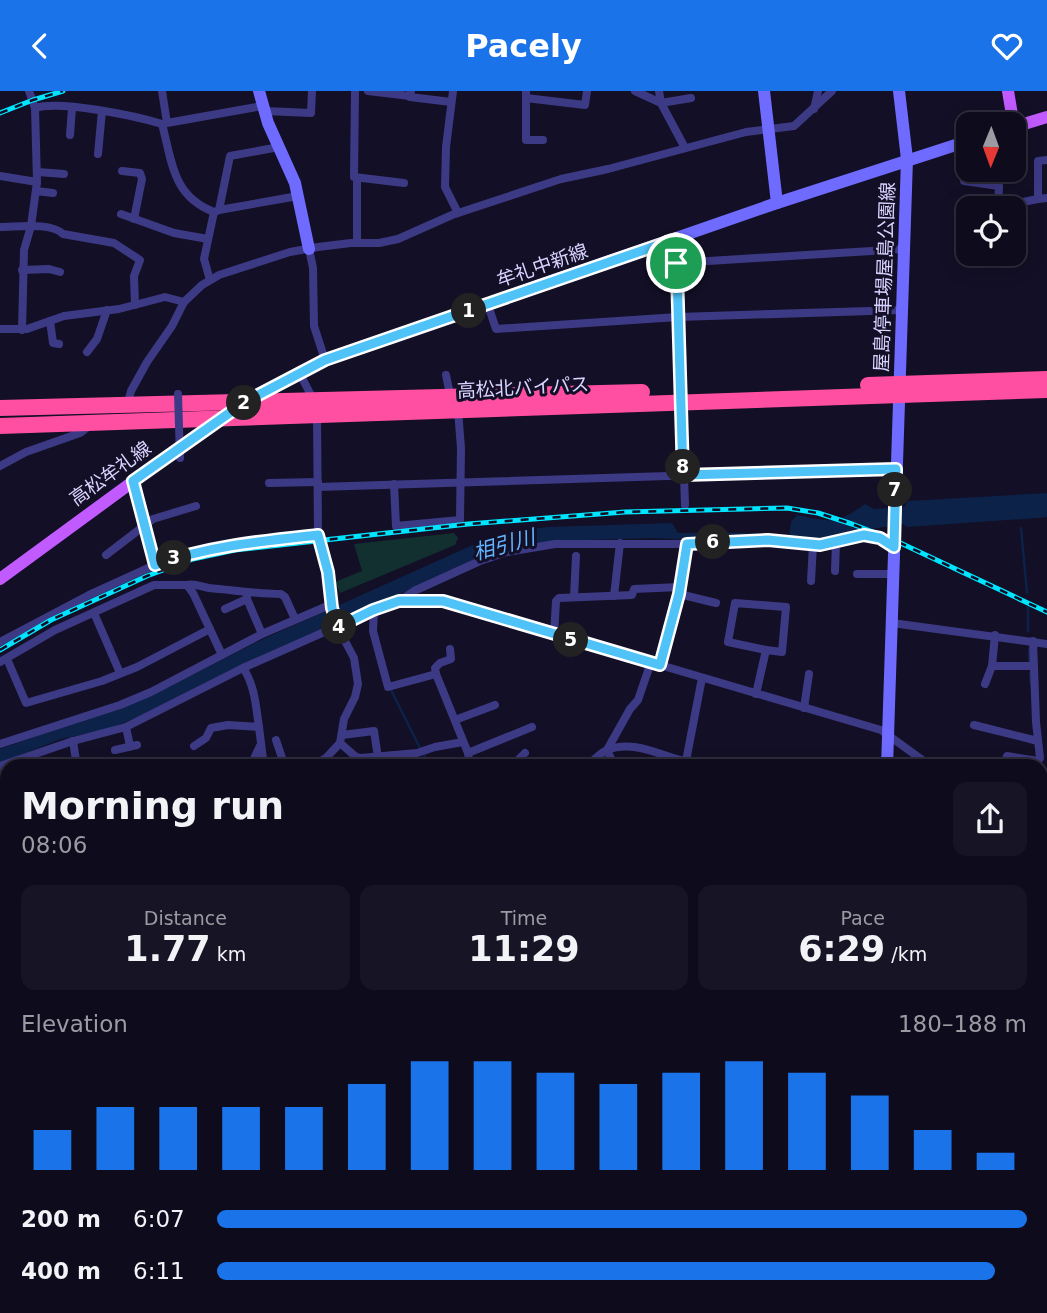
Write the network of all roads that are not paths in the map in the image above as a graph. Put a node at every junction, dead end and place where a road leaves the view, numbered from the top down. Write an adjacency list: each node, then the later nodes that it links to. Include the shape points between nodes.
1 (29, 91): 21 (street)
2 (162, 91): 28 (street)
3 (259, 91): 23 (main road)
4 (312, 91): 23 (street, via 311,113)
5 (355, 91): 43 (street)
6 (368, 91): 16 (street)
7 (453, 91): 19 (street)
8 (587, 91): 17 (street, via 585,105)
9 (635, 91): 20 (street)
10 (659, 91): 20 (street)
11 (764, 91): 30 (main road)
12 (818, 91): 24 (street)
13 (832, 91): 24 (street)
14 (899, 91): 37 (main road)
15 (1008, 91): 26 (main road)
16 (411, 93): 19 (street)
17 (526, 94): 32 (street, via 526,140)
18 (691, 97): 20 (street)
19 (452, 102): 52 (street, via 445,187)
20 (661, 103): 35 (street)
21 (35, 108): 22 (street); 40 (street)
22 (72, 108): 25 (street); 31 (street)
23 (263, 109): 28 (street); 34 (main road)
24 (814, 109): 30 (street, via 794,126)
25 (102, 111): 28 (street); 36 (street)
26 (1011, 112)
27 (1047, 117): 29 (main road)
28 (165, 123): 51 (street, via 168,157 190,200)
29 (1026, 124)
30 (768, 130): 35 (street); 50 (main road)
31 (70, 135)
32 (543, 141)
33 (956, 145): 37 (main road)
34 (279, 148): 48 (main road); 51 (street, via 230,156)
35 (685, 148): 52 (street, via 561,179)
36 (98, 154)
37 (907, 159): 50 (main road, 屋島停車場屋島公園線); 61 (main road, 屋島停車場屋島公園線)
38 (1047, 160): 49 (street, via 1038,161)
39 (122, 171): 54 (street, via 140,173 142,179)
40 (37, 172): 41 (street); 46 (street)
41 (64, 174)
42 (0, 176): 46 (street)
43 (357, 178): 45 (street); 59 (street)
44 (971, 182): 49 (street, via 999,186 998,207)
45 (404, 183)
46 (37, 187): 47 (street); 55 (street)
47 (53, 193)
48 (298, 195): 51 (street); 60 (main road)
49 (1043, 199)
50 (777, 203): 58 (main road, 牟礼中新線)
51 (216, 211): 57 (street)
52 (458, 213): 59 (street, via 398,239)
53 (121, 214): 54 (street)
54 (134, 219): 57 (street)
55 (32, 226): 56 (street); 63 (street); 67 (street, via 114,243 140,260 134,277)
56 (0, 227)
57 (208, 239): 65 (street, via 204,260)
58 (676, 239): 62 (street); 68 (main road, 牟礼中新線)
59 (357, 243): 60 (street)
60 (309, 249): 65 (street); 77 (street, via 314,326)
61 (904, 249): 62 (street); 70 (main road, 屋島停車場屋島公園線)
62 (676, 263): 71 (street)
63 (22, 270): 64 (street); 74 (street)
64 (60, 272)
65 (210, 281): 66 (street)
66 (184, 302): 67 (street, via 165,297); 89 (street, via 131,391)
67 (135, 305): 69 (street)
68 (488, 305): 71 (street, via 496,329); 77 (main road, 牟礼中新線)
69 (107, 310): 72 (street); 76 (street)
70 (902, 310): 71 (street); 81 (main road, 屋島停車場屋島公園線)
71 (678, 317): 84 (street)
72 (50, 321): 74 (street); 75 (street, via 53,342)
73 (0, 329): 74 (street)
74 (22, 330)
75 (59, 344)
76 (87, 352)
77 (325, 360): 78 (main road, 牟礼中新線)
78 (300, 374): 85 (main road, 牟礼中新線); 88 (street)
79 (446, 375): 86 (street)
80 (1047, 379): 81 (highway, 高松北バイパス)
81 (899, 389): 82 (highway, 高松北バイパス); 84 (highway, 高松北バイパス); 95 (main road, 屋島停車場屋島公園線)
82 (1047, 390)
83 (178, 394): 93 (street, bridge)
84 (680, 396): 86 (highway, 高松北バイパス); 96 (street)
85 (245, 402): 88 (highway, 高松北バイパス); 89 (highway, 高松北バイパス); 90 (main road, 高松牟礼線)
86 (454, 404): 88 (highway, 高松北バイパス); 98 (street, via 461,448)
87 (0, 408): 89 (highway, 高松北バイパス)
88 (316, 409): 90 (highway, 高松北バイパス); 100 (street)
89 (126, 413): 90 (highway, 高松北バイパス); 91 (highway, 高松北バイパス)
90 (222, 419): 97 (main road, 高松牟礼線)
91 (94, 422): 92 (highway, 高松北バイパス); 94 (street, via 80,433)
92 (0, 426)
93 (180, 458)
94 (0, 466)
95 (896, 469): 96 (street); 110 (main road, 屋島停車場屋島公園線)
96 (683, 475): 98 (street); 102 (street)
97 (133, 481): 104 (street); 117 (main road, 高松牟礼線)
98 (460, 482): 101 (street); 101 (street, via 460,520 396,526)
99 (269, 483): 100 (street)
100 (318, 484): 101 (street); 105 (street)
101 (394, 484)
102 (685, 505)
103 (196, 506): 104 (street)
104 (146, 524): 111 (street); 113 (street)
105 (318, 535): 113 (street, via 219,547); 126 (street)
106 (836, 542): 109 (street); 110 (street, via 864,535); 114 (street)
107 (620, 543): 108 (street); 122 (street); 124 (street, via 555,544 507,552)
108 (687, 544): 109 (street, via 768,540); 120 (street)
109 (813, 545): 118 (street)
110 (894, 547): 116 (main road, 屋島停車場屋島公園線)
111 (106, 555)
112 (576, 557): 123 (street)
113 (155, 565): 138 (street)
114 (835, 571)
115 (857, 574): 116 (street)
116 (893, 574): 131 (main road, 屋島停車場屋島公園線)
117 (0, 579)
118 (811, 581)
119 (187, 585): 121 (street, via 238,590); 129 (street, via 154,585); 133 (street)
120 (680, 591): 122 (street, via 634,589 632,595); 125 (street); 145 (street)
121 (247, 596): 127 (street); 130 (street, via 281,594); 134 (street)
122 (614, 596): 123 (street)
123 (574, 597): 135 (street, via 556,601)
124 (399, 601): 128 (street); 135 (street, via 443,601)
125 (716, 603)
126 (332, 606): 130 (street); 132 (street)
127 (225, 609)
128 (373, 610): 132 (street); 150 (street, via 373,631 388,687)
129 (94, 613): 143 (street); 149 (street)
130 (295, 619): 134 (street)
131 (892, 623): 136 (street); 162 (main road, 屋島停車場屋島公園線)
132 (337, 626): 148 (street); 163 (street, via 357,671 355,697)
133 (209, 629): 142 (street); 149 (street)
134 (262, 635): 142 (street)
135 (554, 635): 144 (street)
136 (995, 635): 137 (street); 146 (street)
137 (1033, 641): 139 (street); 147 (street)
138 (0, 642)
139 (1047, 644)
140 (450, 649): 150 (street, via 451,659 435,668)
141 (766, 650): 141 (street, via 782,652 786,607 735,603 728,642); 154 (street)
142 (222, 655): 168 (street, via 120,705)
143 (4, 660): 149 (street, via 26,703)
144 (651, 662): 145 (street); 172 (street, via 638,700)
145 (660, 665): 152 (street)
146 (992, 666): 147 (street); 153 (street)
147 (1034, 666): 166 (street)
148 (243, 668): 159 (street); 160 (street)
149 (120, 673)
150 (436, 674): 157 (street)
151 (809, 674): 156 (street)
152 (702, 678): 154 (street); 188 (street)
153 (985, 684)
154 (756, 694): 156 (street)
155 (495, 705): 157 (street)
156 (804, 708): 162 (street)
157 (455, 720): 167 (street)
158 (974, 725): 166 (street)
159 (126, 727): 165 (street); 171 (street, via 133,746)
160 (259, 727): 169 (street, via 211,728 206,738); 170 (street)
161 (532, 727): 174 (street)
162 (889, 735): 189 (main road, 屋島停車場屋島公園線); 190 (street)
163 (341, 739): 173 (street, via 374,731); 176 (street); 182 (street)
164 (276, 740): 181 (street)
165 (73, 741): 177 (street); 178 (street)
166 (1038, 741): 193 (street)
167 (463, 742): 174 (street); 176 (street, via 417,753)
168 (0, 744)
169 (194, 745)
170 (261, 746): 179 (street); 180 (street)
171 (115, 750)
172 (607, 750): 185 (street); 186 (street); 187 (street, via 652,749)
173 (377, 751)
174 (468, 753): 183 (street)
175 (525, 753): 184 (street)
176 (356, 757)
177 (20, 759)
178 (76, 759)
179 (254, 759)
180 (263, 759)
181 (282, 759)
182 (324, 759)
183 (469, 759)
184 (519, 759)
185 (595, 759)
186 (611, 759)
187 (680, 759)
188 (686, 759)
189 (888, 759)
190 (921, 759)
191 (1006, 759): 192 (street)
192 (1026, 759)
193 (1039, 759)

